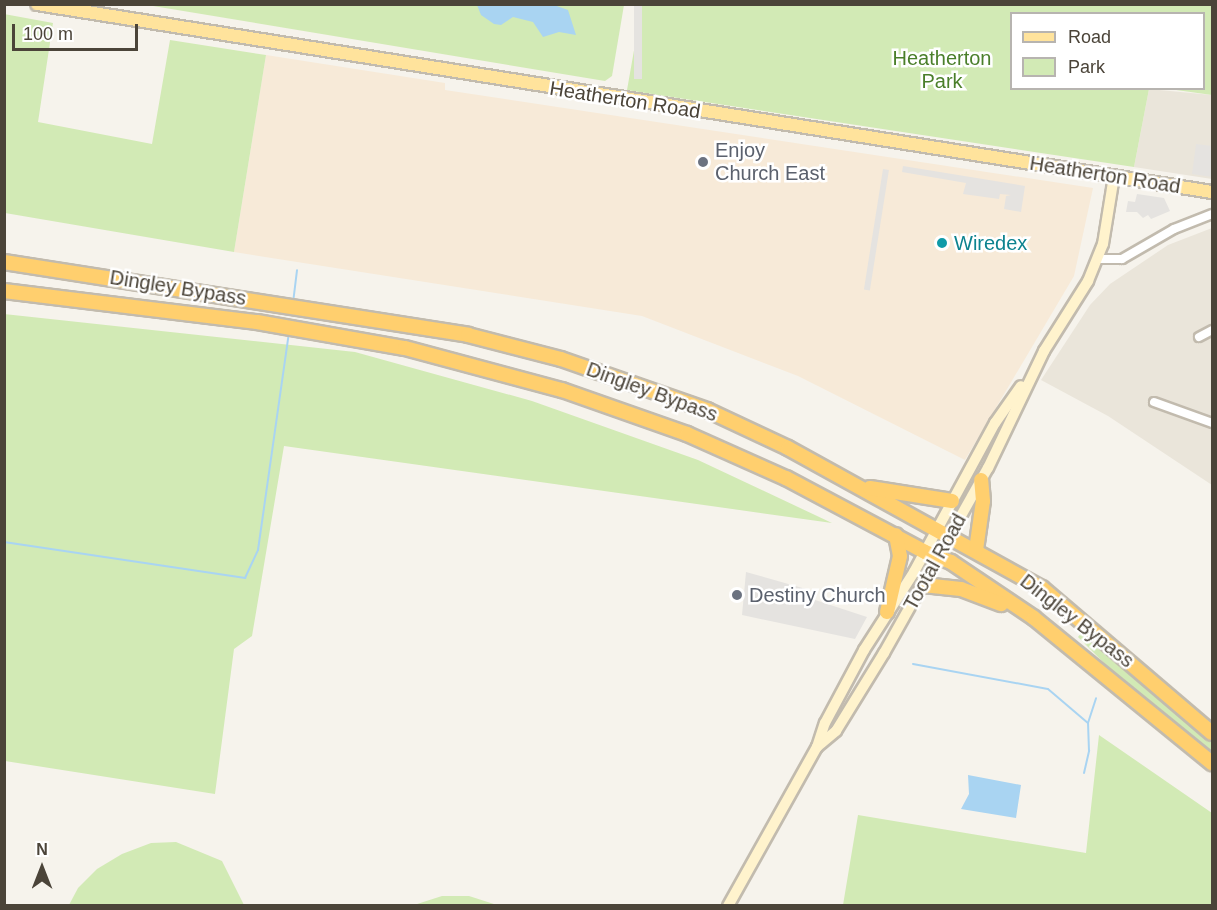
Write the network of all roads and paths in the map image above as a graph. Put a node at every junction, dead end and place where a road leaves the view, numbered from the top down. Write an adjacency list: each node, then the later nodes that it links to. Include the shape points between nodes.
1 (37, 4): 2 (main road, Heatherton Road)
2 (1114, 176): 3 (main road, Heatherton Road); 5 (main road, Tootal Road)
3 (1212, 192)
4 (1212, 214): 5 (street, via 1165,233 1122,259)
5 (1098, 259): 10 (main road, Tootal Road, via 1082,293)
6 (4, 262): 14 (highway, Dingley Bypass, via 468,334 561,359 728,419)
7 (4, 291): 17 (highway, Dingley Bypass, via 280,325 444,357 606,404 747,460)
8 (1212, 330): 9 (street)
9 (1199, 337)
10 (1036, 366): 13 (main road, Tootal Road); 15 (main road, Tootal Road, via 995,423)
11 (1154, 402): 12 (street)
12 (1212, 423)
13 (981, 480): 16 (main road, Tootal Road); 18 (highway, via 983,501)
14 (859, 486): 15 (highway); 16 (highway, Dingley Bypass)
15 (952, 501): 16 (main road, Tootal Road)
16 (943, 532): 18 (highway, Dingley Bypass); 19 (main road, Tootal Road)
17 (896, 536): 19 (highway, Dingley Bypass); 21 (highway, via 900,556)
18 (976, 550): 23 (highway, Dingley Bypass, via 1042,588)
19 (932, 555): 20 (main road, Tootal Road); 21 (main road, Tootal Road); 22 (highway, Dingley Bypass)
20 (923, 585): 22 (highway, via 969,591); 24 (main road, Tootal Road, via 836,731)
21 (887, 612): 24 (main road, Tootal Road, via 825,723)
22 (1034, 618): 25 (highway, Dingley Bypass)
23 (1212, 734)
24 (817, 747): 26 (main road, Tootal Road)
25 (1212, 763)
26 (728, 906)

